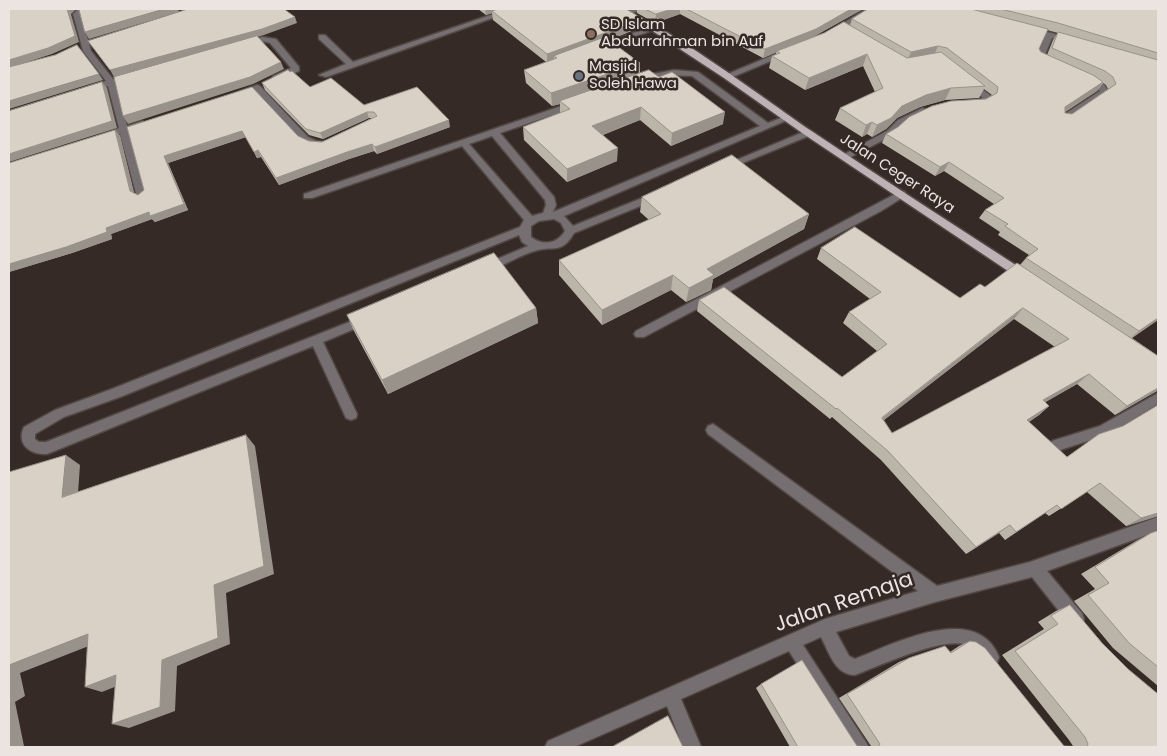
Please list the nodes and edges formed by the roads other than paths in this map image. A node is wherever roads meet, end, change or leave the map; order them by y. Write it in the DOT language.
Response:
graph roads {
  1 [pos="82,9"];
  2 [pos="514,9"];
  3 [pos="639,9"];
  4 [pos="871,9"];
  5 [pos="624,11"];
  6 [pos="654,28"];
  7 [pos="840,28"];
  8 [pos="1021,28"];
  9 [pos="848,32"];
  10 [pos="1048,35"];
  11 [pos="825,36"];
  12 [pos="322,37"];
  13 [pos="1075,42"];
  14 [pos="233,47"];
  15 [pos="800,47"];
  16 [pos="589,51"];
  17 [pos="352,65"];
  18 [pos="1059,68"];
  19 [pos="139,74"];
  20 [pos="323,75"];
  21 [pos="1078,75"];
  22 [pos="727,76"];
  23 [pos="962,77"];
  24 [pos="111,82"];
  25 [pos="630,84"];
  26 [pos="257,88"];
  27 [pos="74,93"];
  28 [pos="228,97"];
  29 [pos="585,100"];
  30 [pos="963,105"];
  31 [pos="931,109"];
  32 [pos="788,118"];
  33 [pos="1063,119"];
  34 [pos="156,120"];
  35 [pos="768,127"];
  36 [pos="123,129"];
  37 [pos="494,132"];
  38 [pos="808,133"];
  39 [pos="332,140"];
  40 [pos="87,141"];
  41 [pos="463,142"];
  42 [pos="844,157"];
  43 [pos="717,170"];
  44 [pos="662,193"];
  45 [pos="901,194"];
  46 [pos="308,196"];
  47 [pos="142,197"];
  48 [pos="551,215"];
  49 [pos="527,225"];
  50 [pos="570,231"];
  51 [pos="537,246"];
  52 [pos="475,272"];
  53 [pos="1034,283"];
  54 [pos="378,314"];
  55 [pos="640,334"];
  56 [pos="316,340"];
  57 [pos="1158,398"];
  58 [pos="351,414"];
  59 [pos="713,430"];
  60 [pos="1056,445"];
  61 [pos="1158,524"];
  62 [pos="1035,568"];
  63 [pos="934,594"];
  64 [pos="826,627"];
  65 [pos="1087,633"];
  66 [pos="792,642"];
  67 [pos="1002,672"];
  68 [pos="671,695"];
  69 [pos="554,747"];
  70 [pos="692,747"];
  71 [pos="860,747"];
  1 -- 24 [label="street"];
  2 -- 17 [label="street"];
  3 -- 5 [label="street"];
  4 -- 7 [label="street"];
  5 -- 6 [label="main road, Jalan Ceger Raya"];
  6 -- 16 [label="street"];
  6 -- 22 [label="main road, Jalan Ceger Raya"];
  7 -- 9 [label="street"];
  7 -- 11 [label="street"];
  8 -- 10 [label="street"];
  10 -- 13 [label="street"];
  10 -- 18 [label="street"];
  12 -- 17 [label="street"];
  14 -- 26 [label="street"];
  15 -- 22 [label="street"];
  17 -- 20 [label="street"];
  19 -- 24 [label="street"];
  21 -- 33 [label="street"];
  22 -- 32 [label="main road, Jalan Ceger Raya"];
  23 -- 30 [label="street"];
  24 -- 27 [label="street"];
  24 -- 36 [label="street"];
  25 -- 35 [label="street"];
  26 -- 28 [label="street"];
  26 -- 39 [label="street"];
  29 -- 37 [label="street"];
  31 -- 42 [label="street"];
  32 -- 35 [label="street"];
  32 -- 38 [label="main road, Jalan Ceger Raya"];
  34 -- 36 [label="street"];
  35 -- 48 [label="street"];
  36 -- 40 [label="street"];
  36 -- 47 [label="street"];
  37 -- 41 [label="street"];
  37 -- 48 [label="street"];
  38 -- 42 [label="main road, Jalan Ceger Raya"];
  38 -- 43 [label="street"];
  41 -- 46 [label="street"];
  41 -- 49 [label="street"];
  42 -- 45 [label="main road, Jalan Ceger Raya"];
  44 -- 50 [label="street"];
  45 -- 53 [label="main road, Jalan Ceger Raya"];
  45 -- 55 [label="street"];
  48 -- 49 [label="street"];
  48 -- 50 [label="street"];
  49 -- 51 [label="street"];
  49 -- 56 [label="street"];
  50 -- 51 [label="street"];
  51 -- 52 [label="street"];
  54 -- 56 [label="street"];
  56 -- 58 [label="street"];
  57 -- 60 [label="street"];
  59 -- 63 [label="street"];
  61 -- 62 [label="street, Jalan Remaja"];
  62 -- 63 [label="street, Jalan Remaja"];
  62 -- 65 [label="street"];
  63 -- 64 [label="street, Jalan Remaja"];
  64 -- 66 [label="street, Jalan Remaja"];
  64 -- 67 [label="street"];
  66 -- 68 [label="street, Jalan Remaja"];
  66 -- 71 [label="street"];
  68 -- 69 [label="street, Jalan Remaja"];
  68 -- 70 [label="street"];
}
